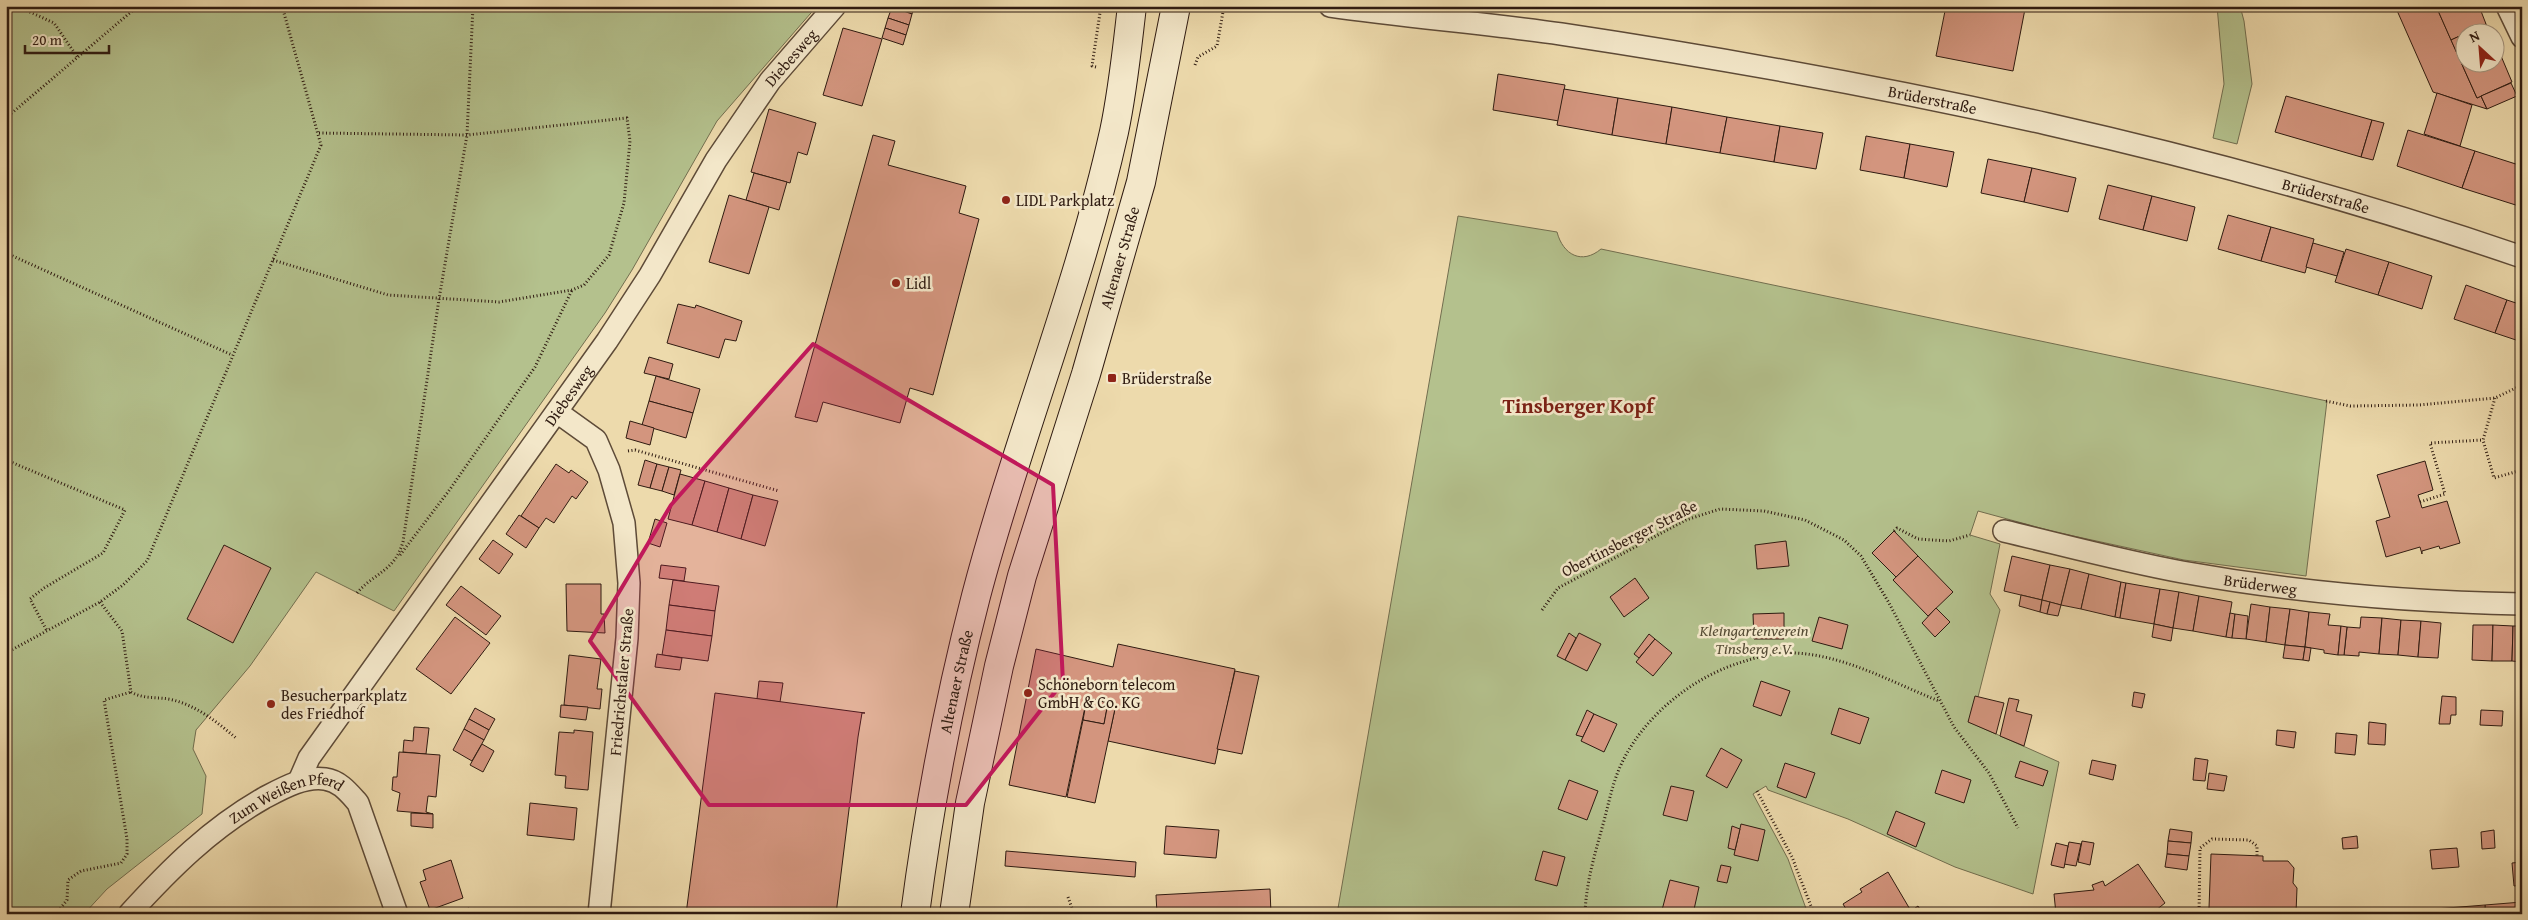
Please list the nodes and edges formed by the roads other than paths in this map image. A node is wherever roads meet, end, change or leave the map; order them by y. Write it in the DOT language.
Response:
graph roads {
  1 [pos="834,6"];
  2 [pos="1132,6"];
  3 [pos="1176,6"];
  4 [pos="1330,6"];
  5 [pos="2508,6"];
  6 [pos="2522,37"];
  7 [pos="2522,257"];
  8 [pos="557,412"];
  9 [pos="1006,497"];
  10 [pos="1044,506"];
  11 [pos="2004,531"];
  12 [pos="984,567"];
  13 [pos="1022,576"];
  14 [pos="2522,604"];
  15 [pos="299,781"];
  16 [pos="931,796"];
  17 [pos="970,803"];
  18 [pos="917,901"];
  19 [pos="956,902"];
  20 [pos="129,914"];
  21 [pos="397,914"];
  22 [pos="599,914"];
  1 -- 8 [label="street, Diebesweg"];
  2 -- 9 [label="main road, Altenaer Straße"];
  3 -- 10 [label="main road, Altenaer Straße"];
  4 -- 7 [label="street, Brüderstraße"];
  5 -- 6 [label="street"];
  8 -- 15 [label="street, Diebesweg"];
  8 -- 22 [label="street, Friedrichstaler Straße"];
  9 -- 10 [label="main road"];
  9 -- 12 [label="main road, Altenaer Straße"];
  10 -- 13 [label="main road, Altenaer Straße"];
  11 -- 14 [label="street, Brüderweg"];
  12 -- 13 [label="main road"];
  12 -- 16 [label="main road, Altenaer Straße"];
  13 -- 17 [label="main road, Altenaer Straße"];
  15 -- 20 [label="street, Zum Weißen Pferd"];
  15 -- 21 [label="street, Zum Weißen Pferd"];
  16 -- 17 [label="main road"];
  16 -- 18 [label="main road, Altenaer Straße"];
  17 -- 19 [label="main road, Altenaer Straße"];
  18 -- 19 [label="main road, Altenaer Straße"];
}
